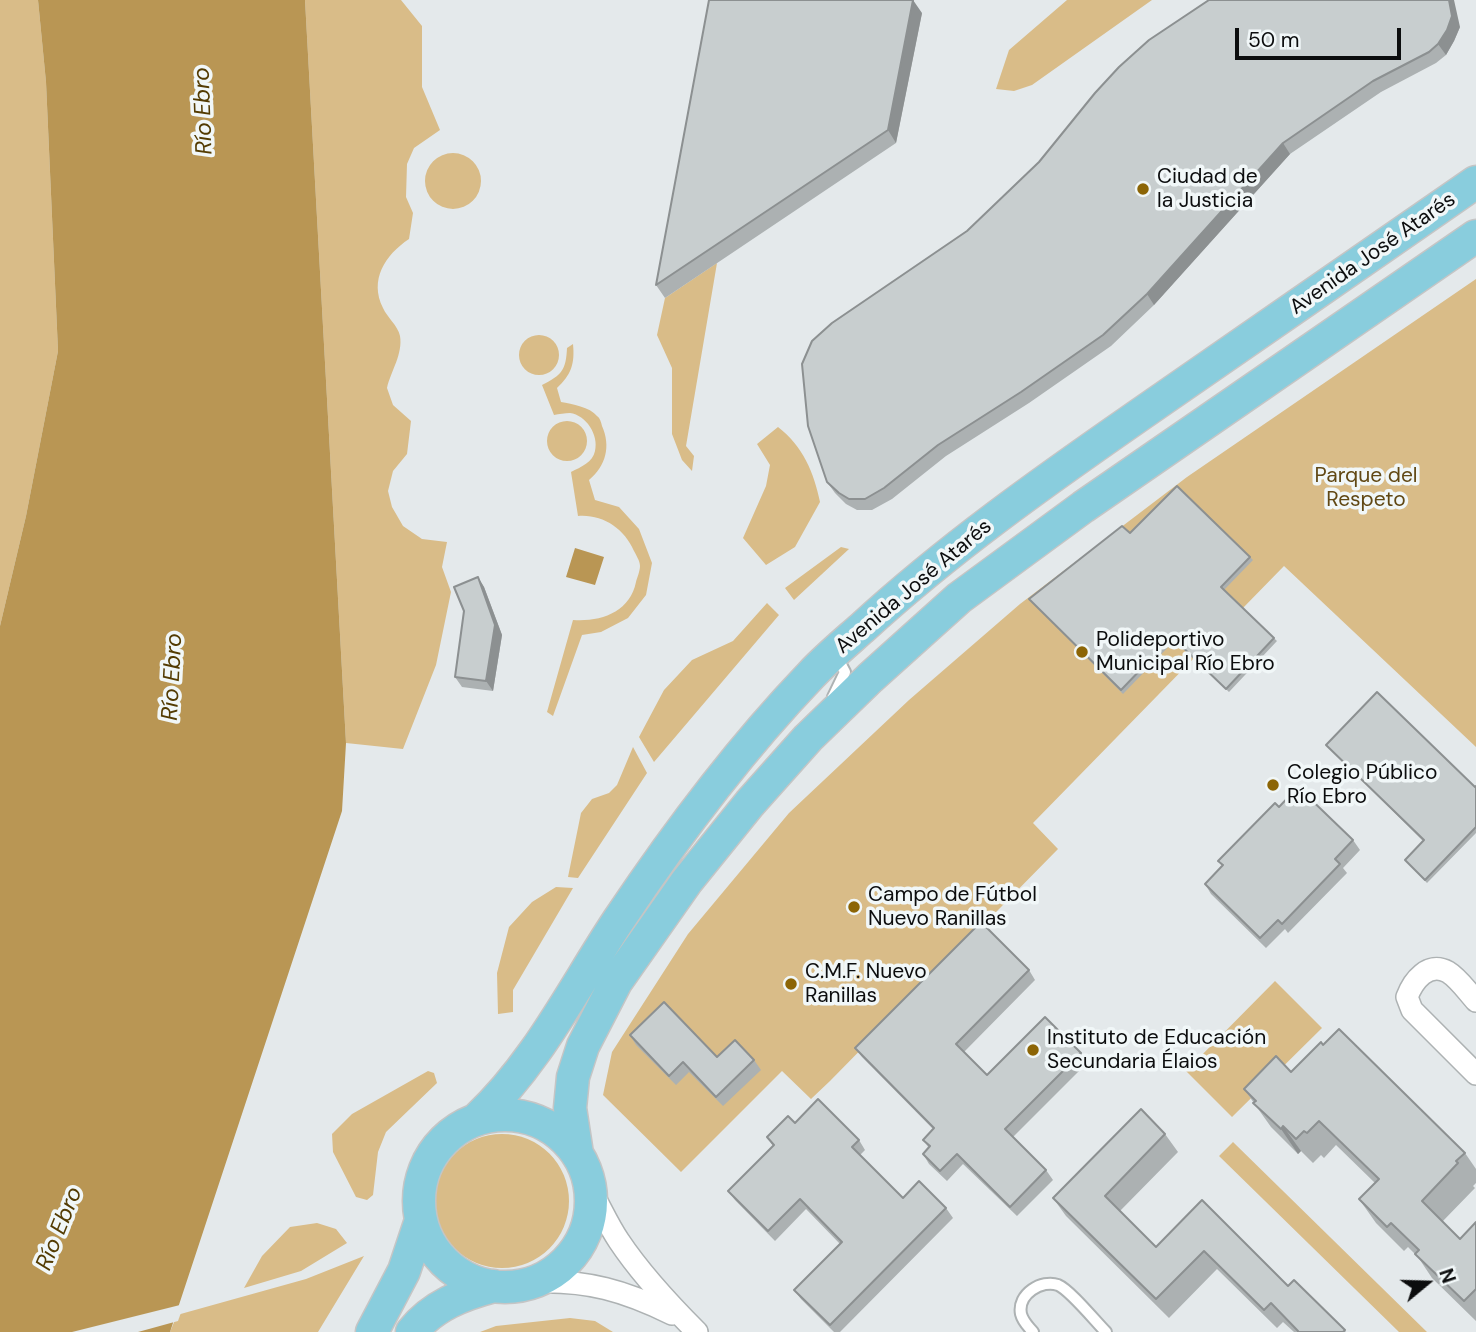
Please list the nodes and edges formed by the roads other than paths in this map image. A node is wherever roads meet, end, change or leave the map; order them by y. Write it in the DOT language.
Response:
graph roads {
  1 [pos="1476,183"];
  2 [pos="1476,236"];
  3 [pos="835,653"];
  4 [pos="808,738"];
  5 [pos="1476,1001"];
  6 [pos="1476,1074"];
  7 [pos="477,1119"];
  8 [pos="577,1153"];
  9 [pos="590,1189"];
  10 [pos="421,1220"];
  11 [pos="534,1282"];
  12 [pos="494,1286"];
  13 [pos="690,1326"];
  14 [pos="372,1332"];
  15 [pos="412,1332"];
  16 [pos="1033,1332"];
  17 [pos="1107,1332"];
  1 -- 3 [label="main road, Avenida José Atarés"];
  2 -- 4 [label="main road, Avenida José Atarés"];
  3 -- 4 [label="lane"];
  3 -- 7 [label="main road, Avenida José Atarés"];
  4 -- 8 [label="main road, Avenida José Atarés"];
  5 -- 6 [label="street"];
  7 -- 8 [label="main road"];
  7 -- 10 [label="main road"];
  8 -- 9 [label="main road"];
  9 -- 11 [label="main road"];
  9 -- 13 [label="street"];
  10 -- 12 [label="main road"];
  10 -- 14 [label="main road"];
  11 -- 12 [label="main road"];
  11 -- 13 [label="street"];
  12 -- 15 [label="main road"];
  16 -- 17 [label="lane"];
}
